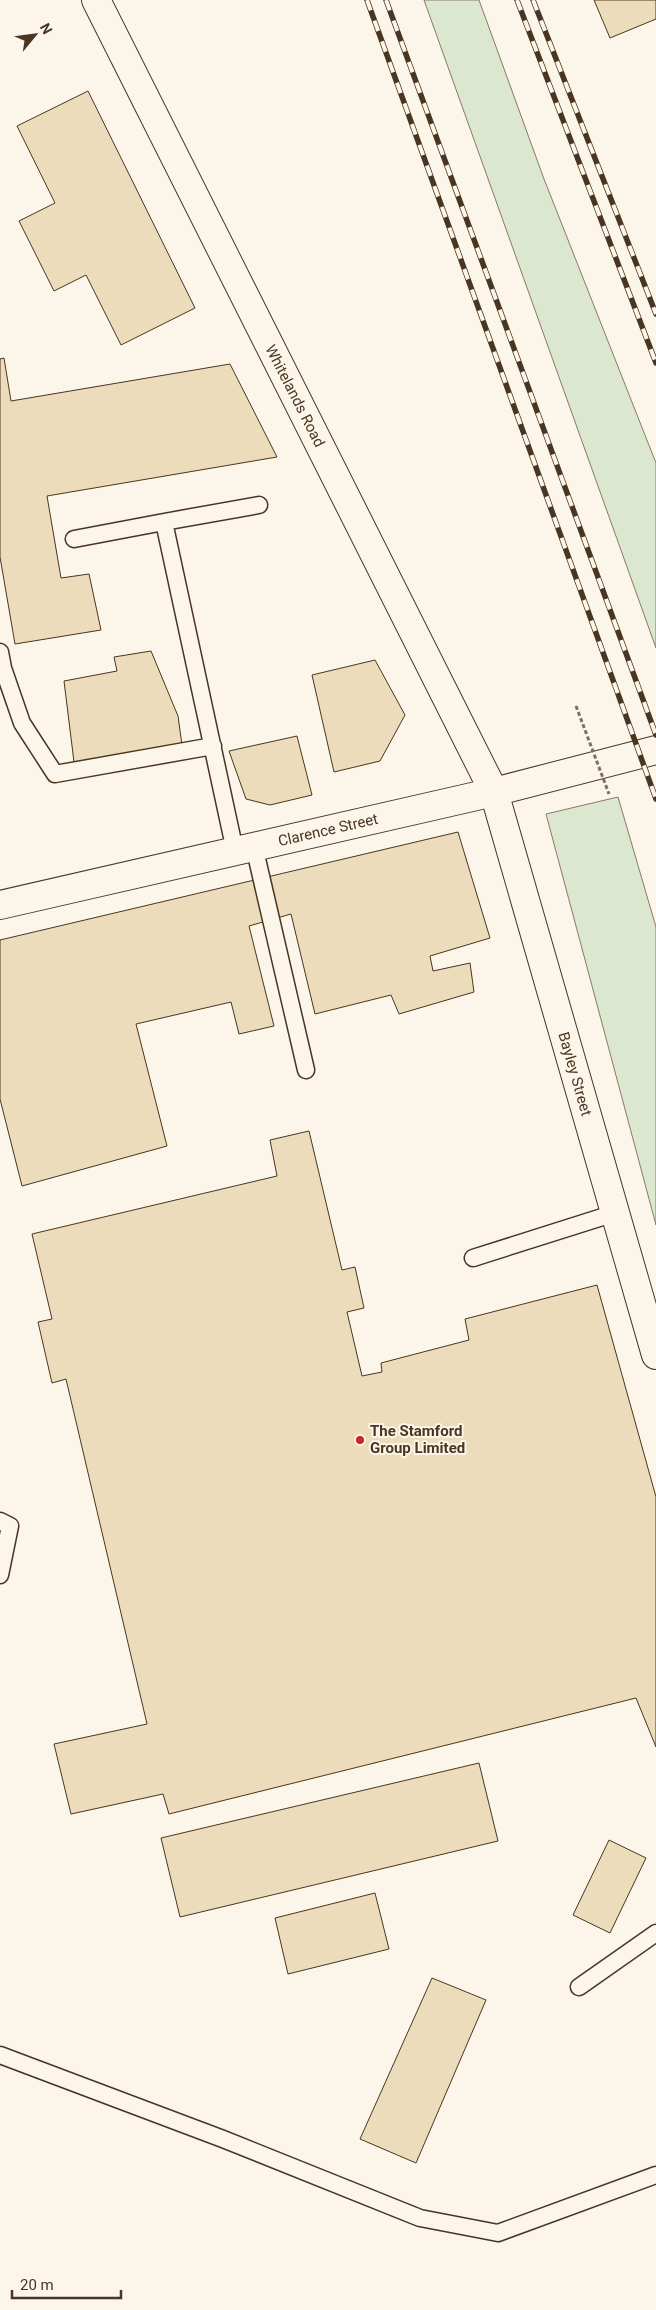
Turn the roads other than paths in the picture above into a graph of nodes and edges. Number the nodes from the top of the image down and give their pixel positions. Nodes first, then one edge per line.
1 (96, 0) edge
2 (259, 505) dead end
3 (164, 522) junction
4 (74, 539) dead end
5 (0, 652) edge
6 (214, 746) junction
7 (656, 750) edge
8 (494, 792) junction
9 (245, 849) junction
10 (4, 905) edge
11 (306, 1070) dead end
12 (615, 1213) junction
13 (473, 1258) dead end
14 (656, 1355) edge
15 (0, 1521) edge
16 (0, 1575) edge
17 (656, 1933) edge
18 (579, 1986) dead end
19 (0, 2055) edge
20 (656, 2175) edge

1 - 8 street, Whitelands Road
2 - 3 lane
3 - 4 lane
3 - 6 lane
5 - 6 lane
6 - 9 lane
7 - 8 street, Clarence Street
8 - 9 street, Clarence Street
8 - 12 street, Bayley Street
9 - 10 street, Clarence Street
9 - 11 lane
12 - 13 lane
12 - 14 street, Bayley Street
15 - 16 lane
17 - 18 lane
19 - 20 lane

